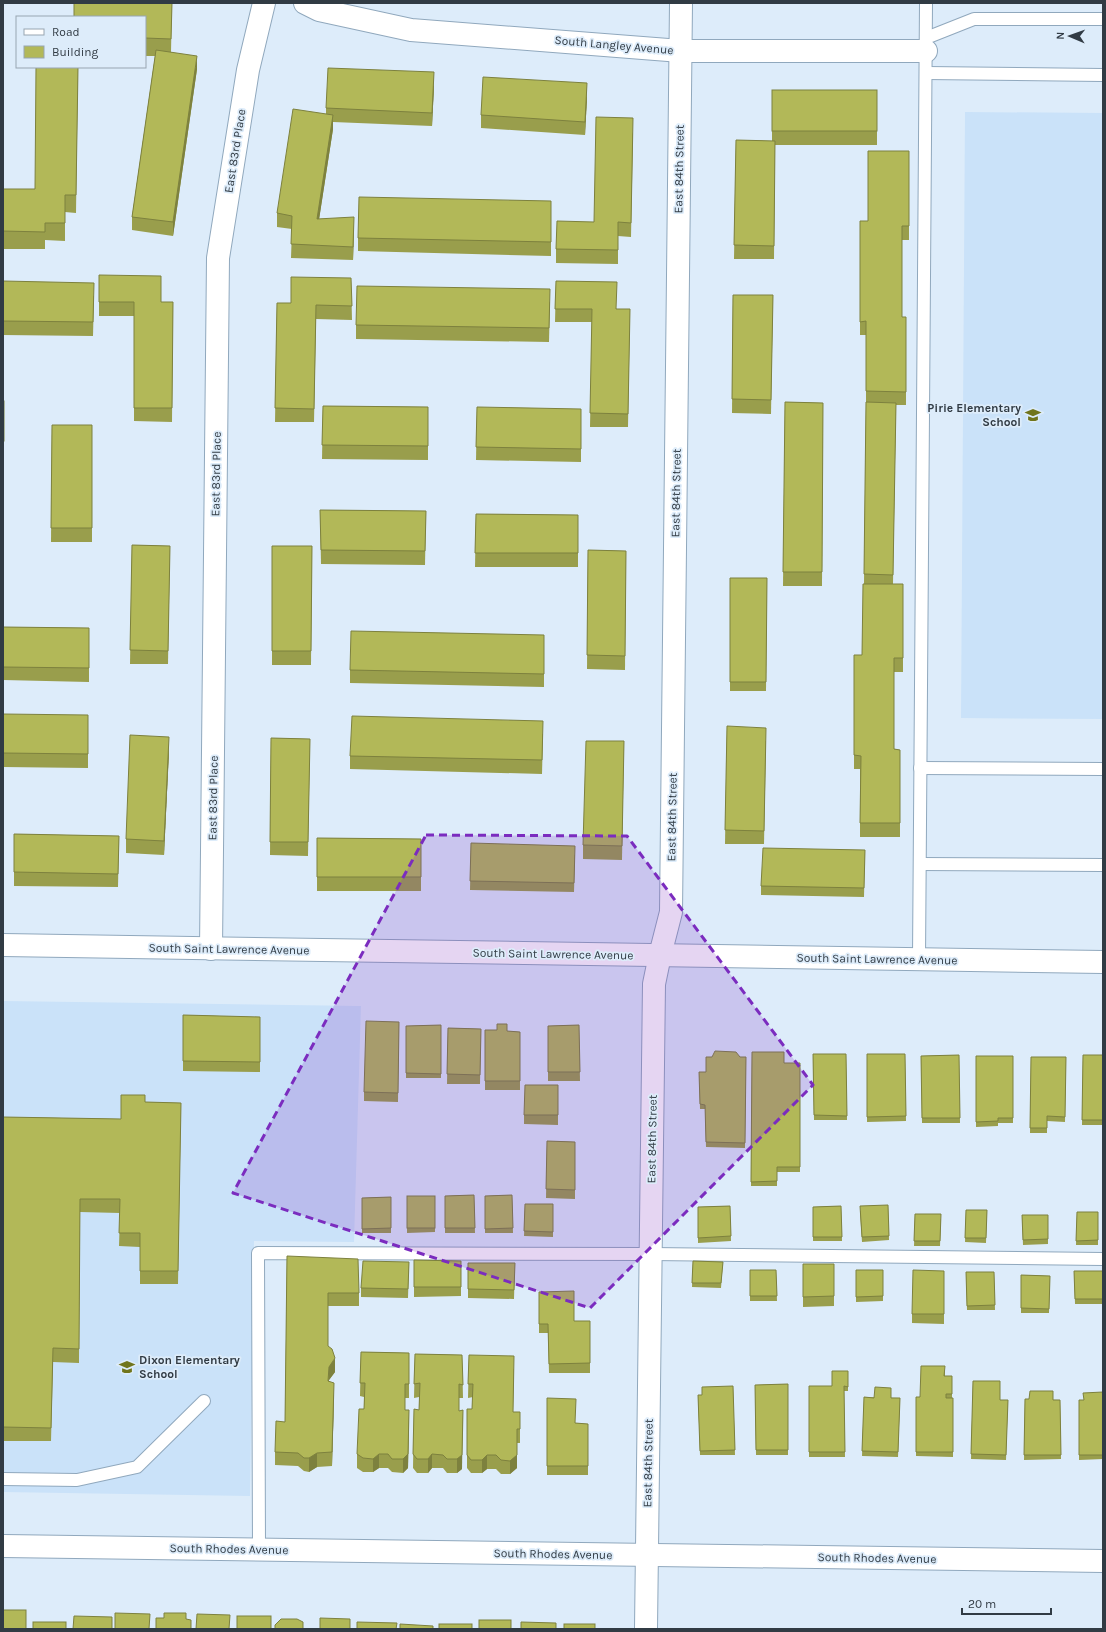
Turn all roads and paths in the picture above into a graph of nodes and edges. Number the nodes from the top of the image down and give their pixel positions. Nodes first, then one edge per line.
1 (264, 3) edge
2 (305, 3) edge
3 (681, 3) edge
4 (926, 3) edge
5 (1103, 19) edge
6 (926, 45) junction
7 (681, 51) junction
8 (926, 73) junction
9 (1103, 75) edge
10 (920, 768) junction
11 (1103, 769) edge
12 (920, 864) junction
13 (1103, 865) edge
14 (3, 945) edge
15 (211, 949) junction
16 (660, 955) junction
17 (919, 959) junction
18 (1103, 962) edge
19 (651, 1254) junction
20 (1103, 1259) edge
21 (204, 1401) dead end
22 (3, 1479) edge
23 (3, 1546) edge
24 (259, 1549) junction
25 (647, 1555) junction
26 (1103, 1561) edge
27 (646, 1629) edge

1 - 15 street, East 83rd Place
2 - 7 street, South Langley Avenue
3 - 7 street, East 84th Street
4 - 6 lane
5 - 6 lane
6 - 7 street, South Langley Avenue
6 - 8 lane
7 - 16 street, East 84th Street
8 - 9 lane
8 - 10 lane
10 - 11 lane
10 - 12 lane
12 - 13 lane
12 - 17 lane
14 - 15 street, South Saint Lawrence Avenue
15 - 16 street, South Saint Lawrence Avenue
16 - 17 street, South Saint Lawrence Avenue
16 - 19 street, East 84th Street
17 - 18 street, South Saint Lawrence Avenue
19 - 20 lane
19 - 24 lane
19 - 25 street, East 84th Street
21 - 22 lane
23 - 24 street, South Rhodes Avenue
24 - 25 street, South Rhodes Avenue
25 - 26 street, South Rhodes Avenue
25 - 27 street, East 84th Street

